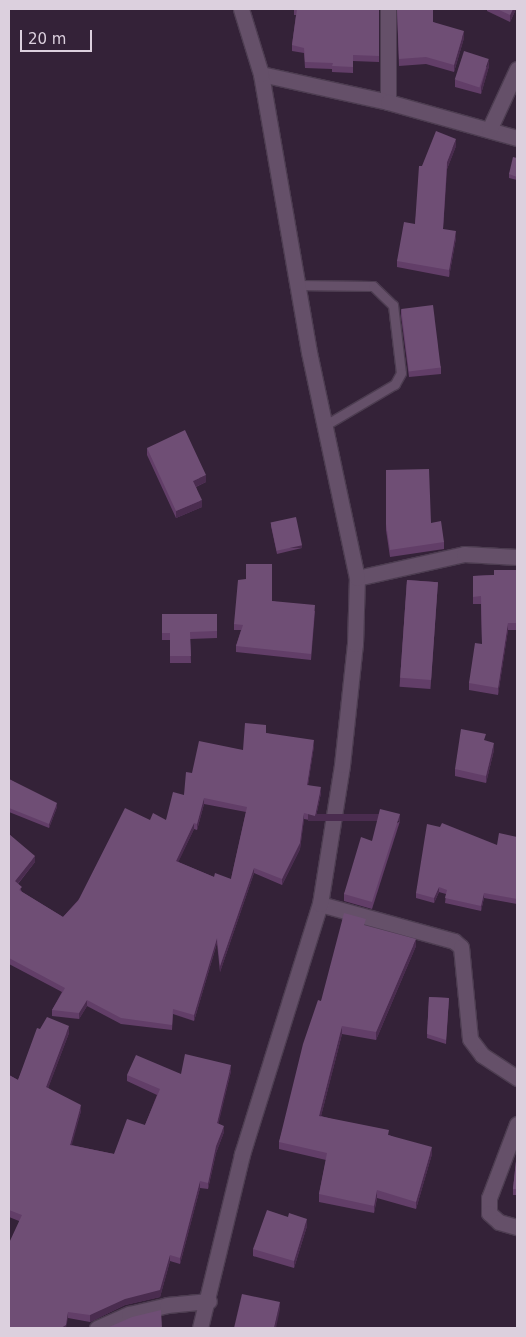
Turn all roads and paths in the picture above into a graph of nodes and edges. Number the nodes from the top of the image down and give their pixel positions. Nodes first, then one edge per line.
1 (241, 9) edge
2 (388, 9) edge
3 (517, 69) edge
4 (261, 74) junction
5 (388, 102) junction
6 (489, 130) junction
7 (517, 138) edge
8 (297, 285) junction
9 (324, 426) junction
10 (517, 557) edge
11 (357, 578) junction
12 (320, 904) junction
13 (517, 1078) edge
14 (517, 1124) edge
15 (517, 1227) edge
16 (209, 1301) junction
17 (97, 1328) edge
18 (200, 1328) edge

1 - 4 main road
2 - 5 main road
3 - 6 main road
4 - 5 main road
4 - 8 main road
5 - 6 main road
6 - 7 main road
8 - 9 main road
8 - 9 lane
9 - 11 main road
10 - 11 main road
11 - 12 main road
12 - 13 main road
12 - 16 main road
14 - 15 main road
16 - 17 main road
16 - 18 main road

